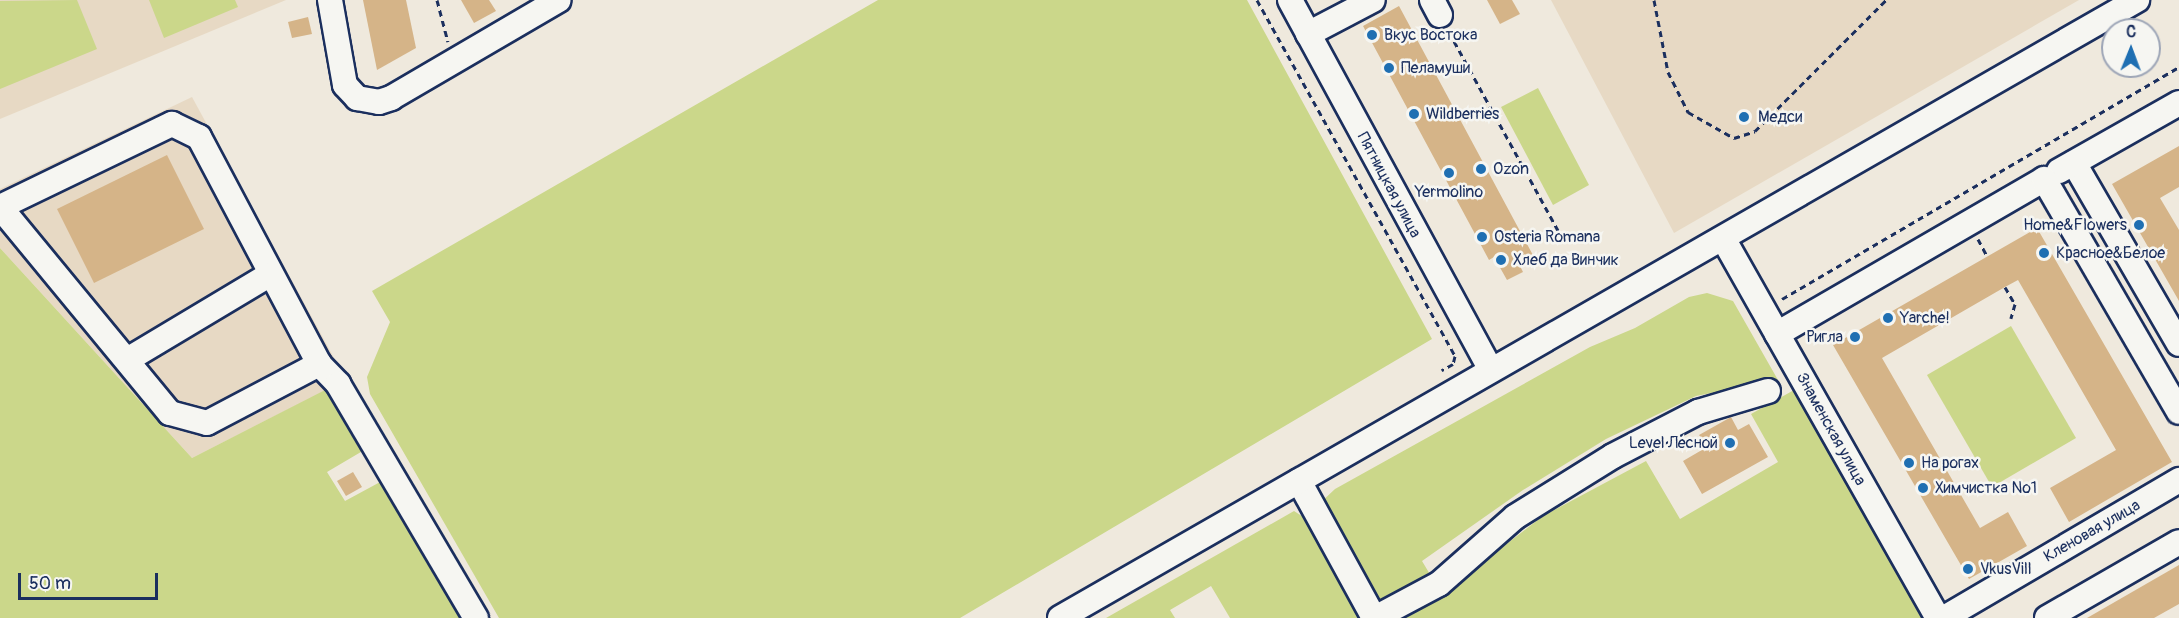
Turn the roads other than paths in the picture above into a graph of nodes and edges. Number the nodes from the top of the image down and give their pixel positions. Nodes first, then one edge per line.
1 (330, 0) edge
2 (559, 0) edge
3 (1290, 0) edge
4 (1373, 0) edge
5 (2137, 0) edge
6 (1308, 34) junction
7 (2179, 103) edge
8 (2074, 163) junction
9 (2044, 179) junction
10 (0, 207) edge
11 (1724, 240) junction
12 (269, 275) junction
13 (1777, 334) junction
14 (2179, 344) edge
15 (127, 360) junction
16 (320, 364) junction
17 (1490, 369) junction
18 (1768, 392) dead end
19 (2179, 412) edge
20 (2179, 480) edge
21 (1299, 481) junction
22 (2179, 542) edge
23 (476, 618) edge
24 (1060, 618) edge
25 (1375, 618) edge
26 (1938, 618) edge
27 (1944, 618) edge
28 (2047, 618) edge

1 - 2 street
3 - 6 street, Пятницкая улица
4 - 6 street
5 - 11 street
6 - 17 street, Пятницкая улица
7 - 8 street
8 - 9 street
8 - 14 street
9 - 13 street
9 - 19 street
10 - 12 street
10 - 15 street
11 - 13 street, Знаменская улица
11 - 17 street
12 - 15 street
12 - 16 street
13 - 26 street, Знаменская улица
15 - 16 street
16 - 23 street
17 - 21 street
18 - 25 street
20 - 27 street, Кленовая улица
21 - 24 street
21 - 25 street
22 - 28 street

